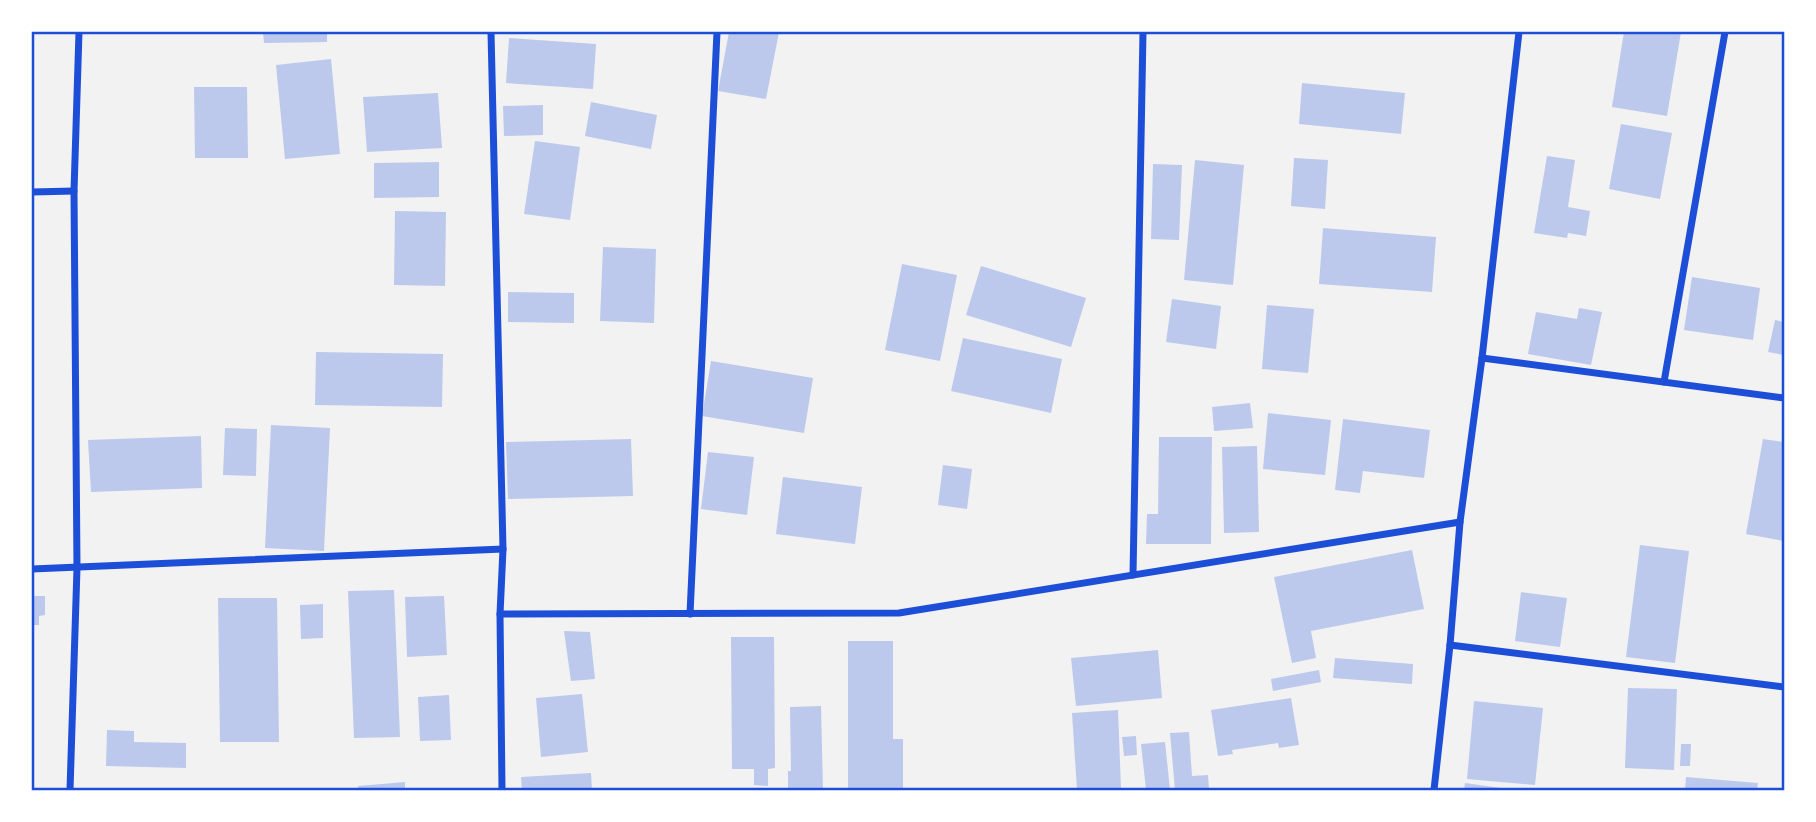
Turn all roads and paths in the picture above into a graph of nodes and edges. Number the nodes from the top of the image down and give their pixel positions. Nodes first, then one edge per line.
1 (79, 32) edge
2 (491, 32) edge
3 (717, 32) edge
4 (1143, 32) edge
5 (1519, 32) edge
6 (1725, 32) edge
7 (32, 191) edge
8 (74, 191) junction
9 (1482, 358) junction
10 (1664, 382) junction
11 (1784, 398) edge
12 (1460, 522) junction
13 (503, 549) junction
14 (77, 568) junction
15 (32, 569) edge
16 (1133, 575) junction
17 (500, 614) junction
18 (690, 614) junction
19 (1450, 645) junction
20 (1784, 687) edge
21 (70, 790) edge
22 (502, 790) edge
23 (1434, 790) edge

1 - 8 street
2 - 13 street
3 - 18 street
4 - 16 street
5 - 9 street
6 - 10 street
7 - 8 street
8 - 14 street
9 - 10 street
9 - 12 street
10 - 11 street
12 - 16 street
12 - 19 street
13 - 14 street
13 - 17 street
14 - 15 street
14 - 21 street
16 - 18 street
17 - 18 street
17 - 22 street
19 - 20 street
19 - 23 street

